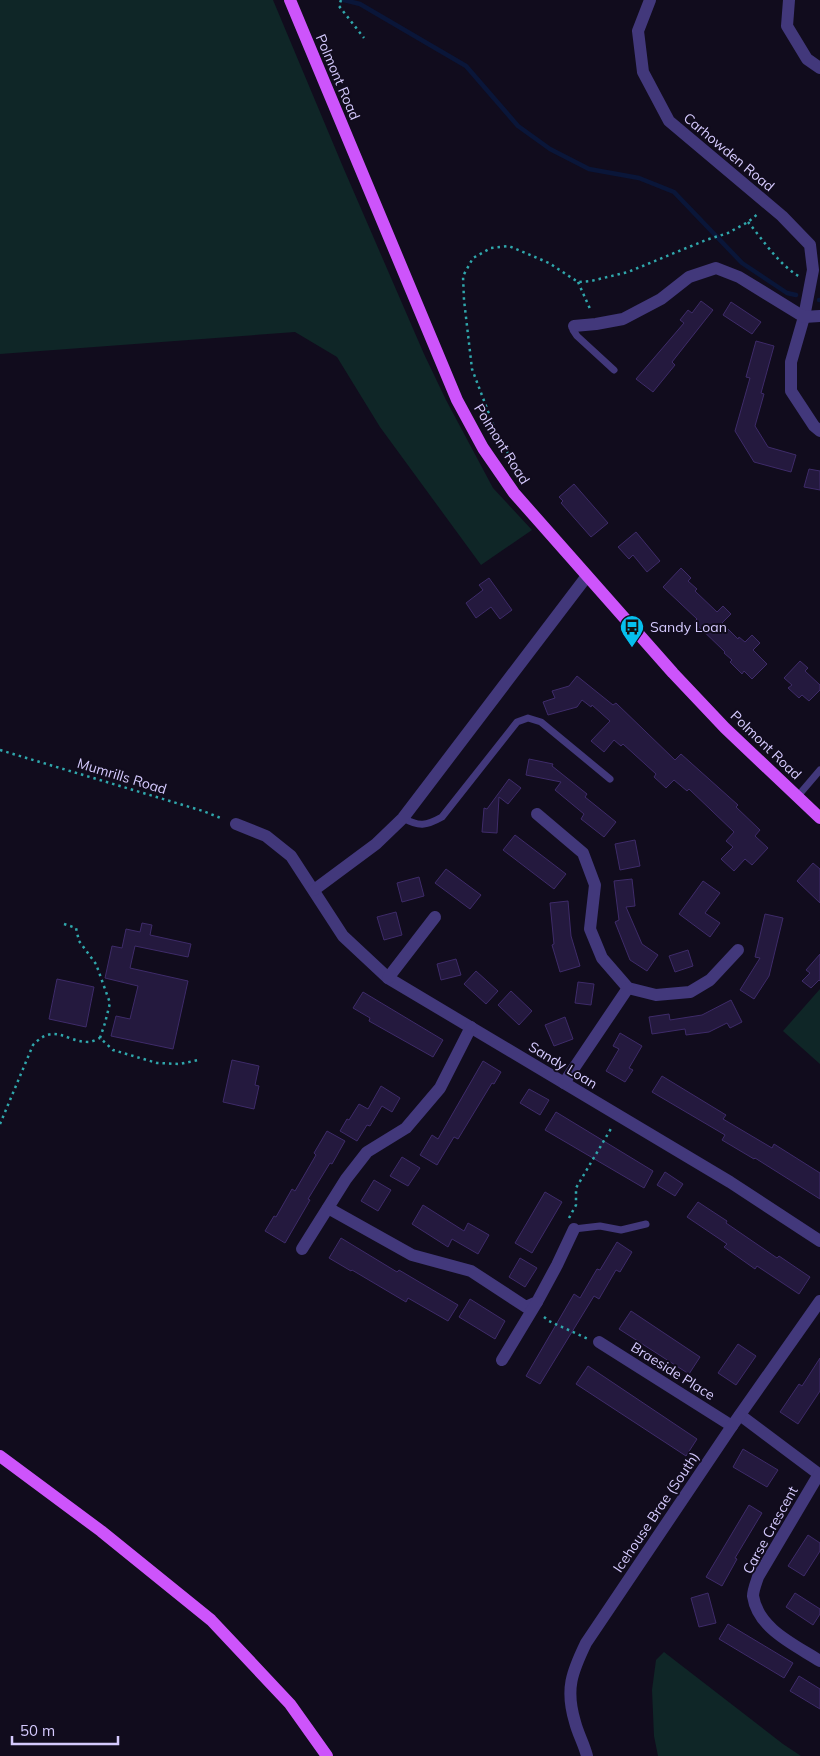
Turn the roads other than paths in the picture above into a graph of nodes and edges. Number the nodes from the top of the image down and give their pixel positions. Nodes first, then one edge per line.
1 (290, 0) edge
2 (650, 0) edge
3 (789, 0) edge
4 (820, 68) edge
5 (820, 316) edge
6 (804, 317) junction
7 (574, 326) joint
8 (614, 370) dead end
9 (820, 431) edge
10 (587, 576) junction
11 (820, 770) edge
12 (610, 779) dead end
13 (797, 797) junction
14 (537, 814) dead end
15 (403, 818) junction
16 (820, 818) edge
17 (236, 824) road end
18 (314, 890) junction
19 (435, 917) dead end
20 (738, 950) dead end
21 (388, 978) junction
22 (628, 988) junction
23 (471, 1027) junction
24 (564, 1083) junction
25 (328, 1208) junction
26 (646, 1224) dead end
27 (574, 1228) joint
28 (820, 1241) edge
29 (302, 1248) dead end
30 (820, 1301) edge
31 (535, 1305) junction
32 (598, 1342) road end
33 (502, 1360) dead end
34 (736, 1421) junction
35 (0, 1456) edge
36 (819, 1474) edge
37 (820, 1661) edge
38 (327, 1756) edge
39 (587, 1756) edge

1 - 10 main road, Polmont Road
2 - 6 street, Carhowden Road
3 - 4 street
5 - 6 street
6 - 7 street
6 - 9 street, Carhowden Road
7 - 8 lane
10 - 13 main road, Polmont Road
10 - 15 street
11 - 13 lane
12 - 15 lane
13 - 16 main road, Polmont Road
14 - 22 street
15 - 18 street
17 - 18 street, Sandy Loan
18 - 21 street, Sandy Loan
19 - 21 street
20 - 22 street
21 - 23 street, Sandy Loan
22 - 24 street
23 - 24 street, Sandy Loan
23 - 25 street
24 - 28 street, Sandy Loan
25 - 29 street
25 - 31 street
26 - 27 lane
27 - 31 street
30 - 34 street, Icehouse Brae (South)
31 - 33 street
32 - 34 street, Braeside Place
34 - 36 street, Braeside Place
34 - 39 street, Icehouse Brae (South)
35 - 38 main road
36 - 37 street, Carse Crescent

